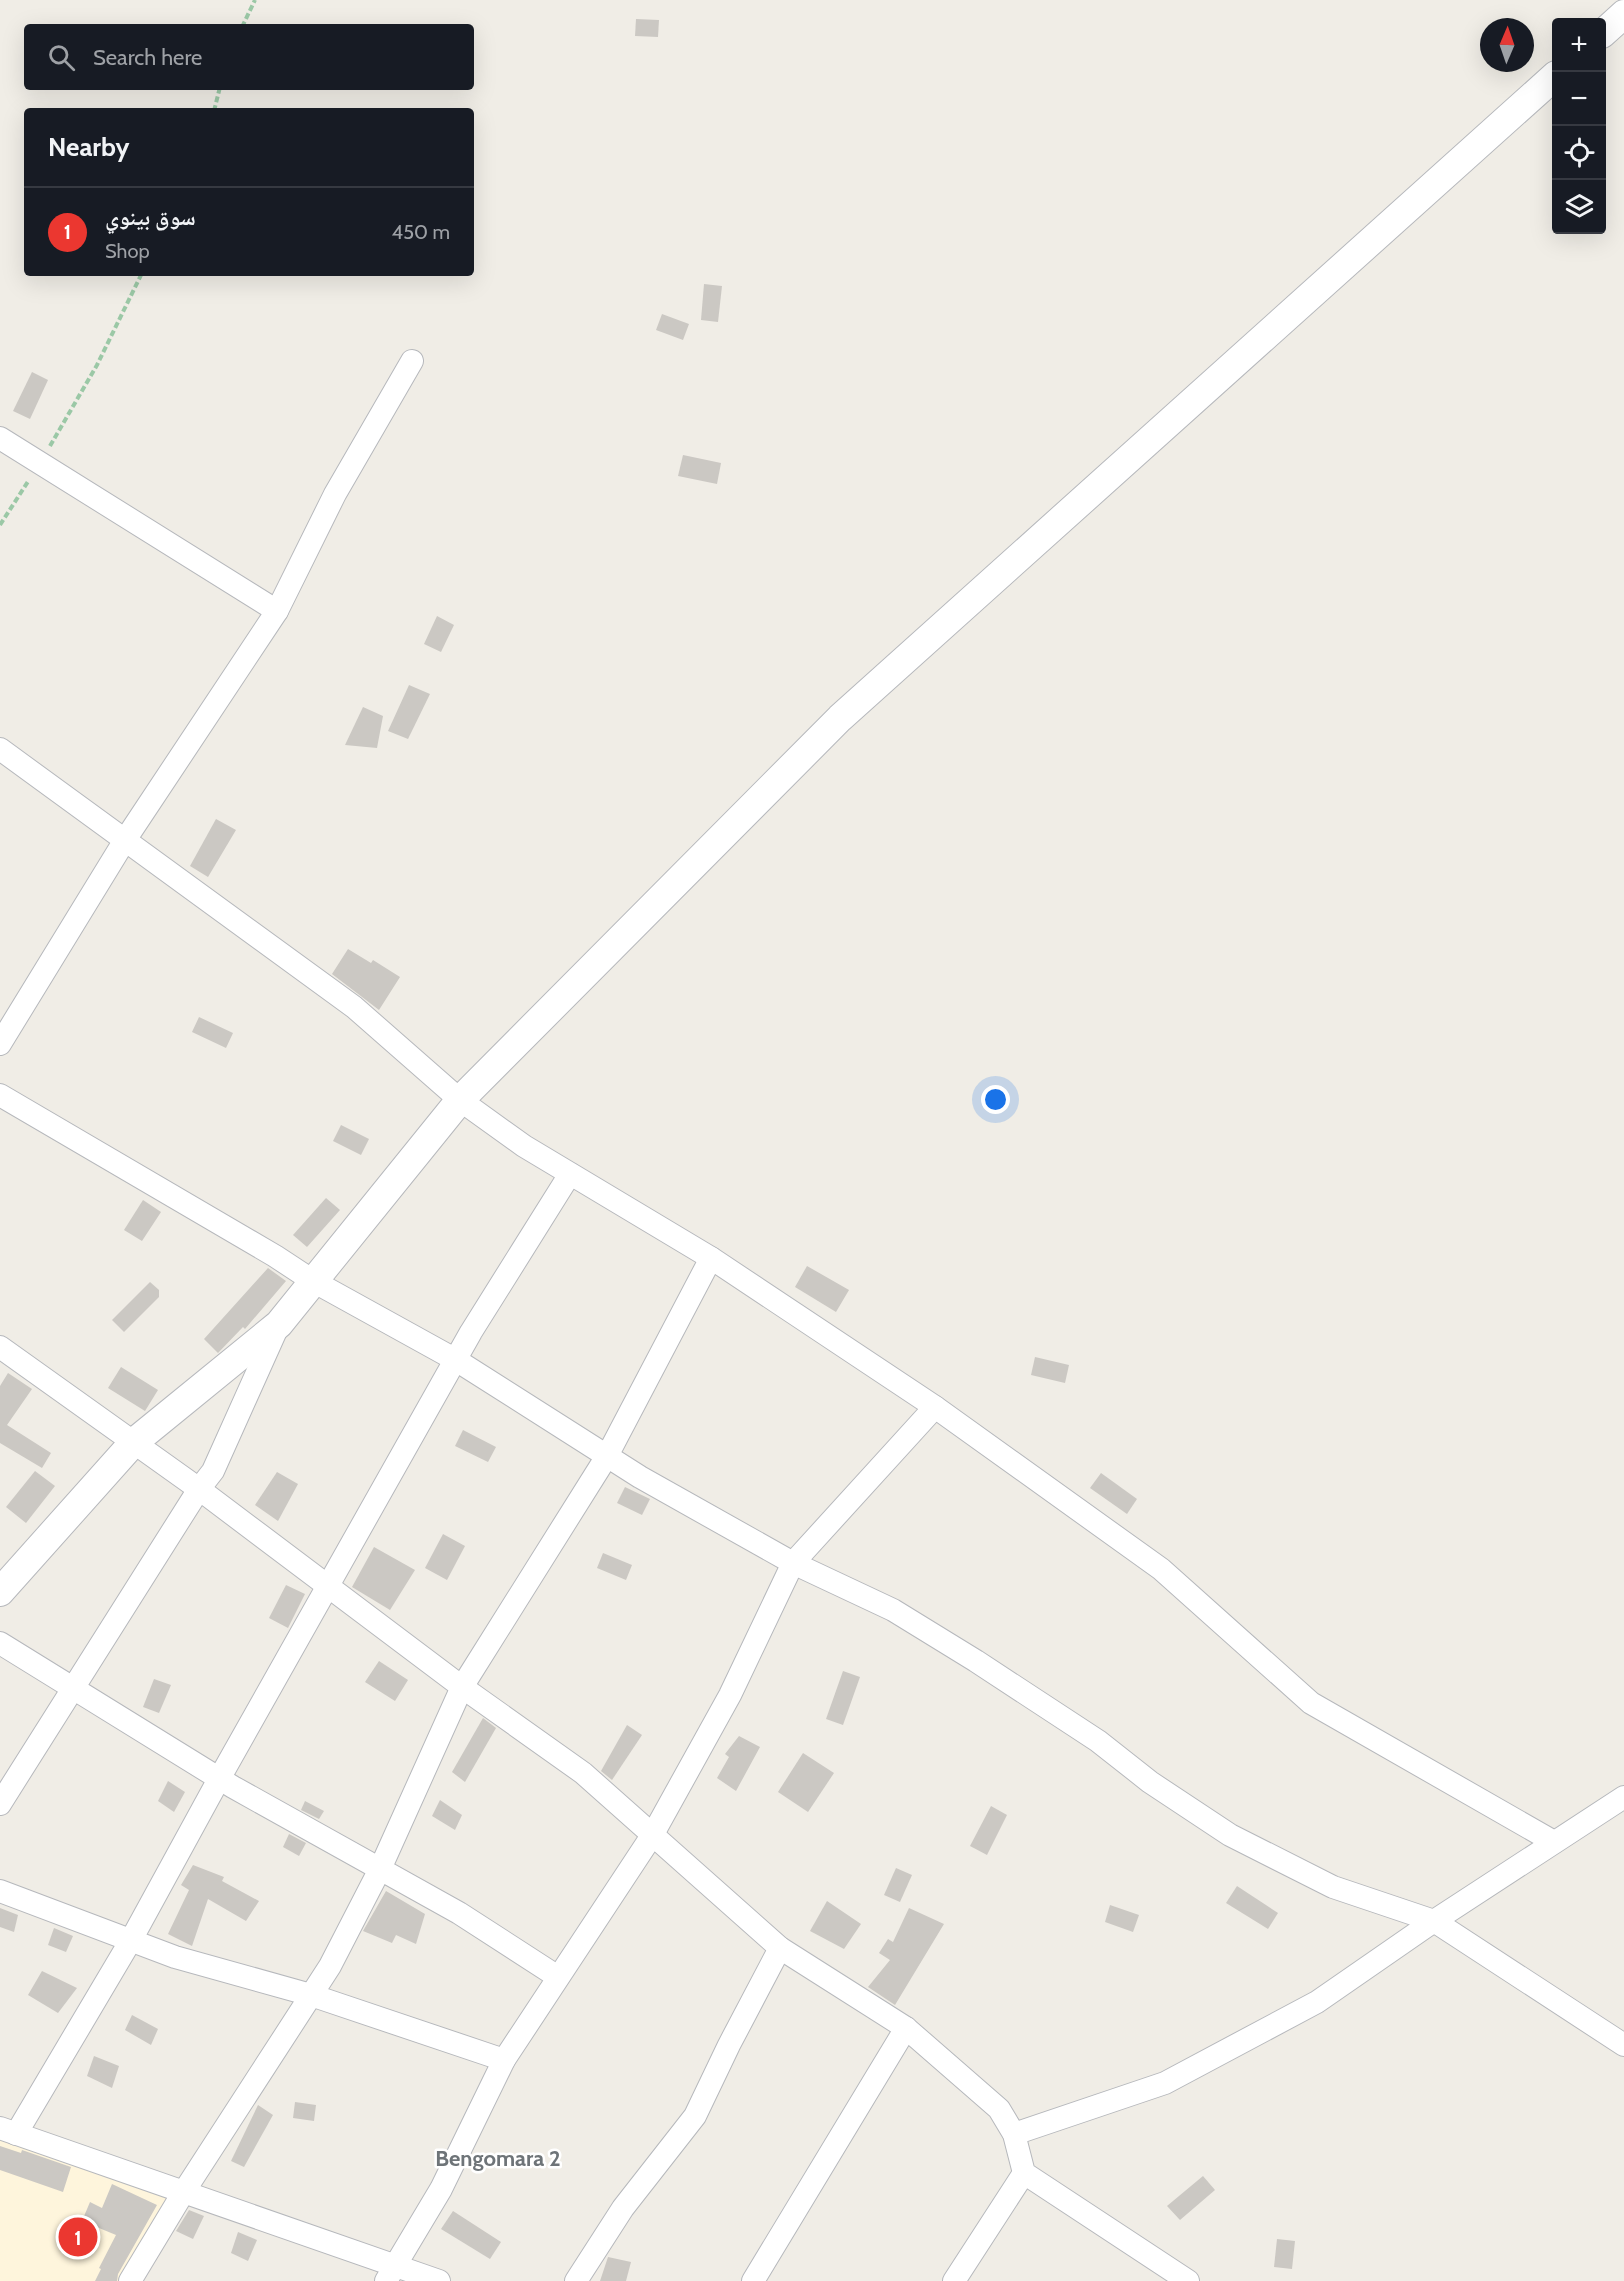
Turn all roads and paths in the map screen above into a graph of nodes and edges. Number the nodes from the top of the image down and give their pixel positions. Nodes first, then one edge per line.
1 (255, 0) edge
2 (1624, 14) edge
3 (243, 24) edge
4 (1606, 30) edge
5 (1552, 79) edge
6 (219, 90) edge
7 (215, 108) edge
8 (141, 276) edge
9 (412, 361) dead end
10 (0, 438) edge
11 (40, 463) junction
12 (0, 525) edge
13 (277, 611) junction
14 (0, 749) edge
15 (125, 840) junction
16 (0, 1044) edge
17 (0, 1095) edge
18 (459, 1100) junction
19 (570, 1174) junction
20 (711, 1258) junction
21 (313, 1281) junction
22 (279, 1324) junction
23 (0, 1347) edge
24 (456, 1360) junction
25 (935, 1407) junction
26 (133, 1443) junction
27 (608, 1456) junction
28 (199, 1489) junction
29 (793, 1563) junction
30 (328, 1586) junction
31 (0, 1592) edge
32 (0, 1643) edge
33 (462, 1687) junction
34 (72, 1688) junction
35 (219, 1779) junction
36 (1624, 1797) edge
37 (0, 1804) edge
38 (653, 1834) junction
39 (1554, 1842) junction
40 (380, 1869) junction
41 (0, 1891) edge
42 (1434, 1921) junction
43 (131, 1940) junction
44 (780, 1948) junction
45 (558, 1977) junction
46 (311, 1995) junction
47 (906, 2028) junction
48 (1624, 2045) edge
49 (504, 2060) junction
50 (8, 2131) edge
51 (1014, 2134) junction
52 (1024, 2173) junction
53 (183, 2193) junction
54 (390, 2273) edge
55 (130, 2281) edge
56 (439, 2281) edge
57 (576, 2281) edge
58 (753, 2281) edge
59 (954, 2281) edge
60 (1188, 2281) edge

1 - 3 path
2 - 4 street
5 - 18 street
6 - 7 path
8 - 11 path
9 - 13 street
10 - 11 street
11 - 12 path
11 - 13 street
13 - 15 street
14 - 15 street
15 - 16 street
15 - 18 street
17 - 21 street
18 - 19 street
18 - 21 street
19 - 20 street
19 - 24 street
20 - 25 street
20 - 27 street
21 - 22 street
21 - 24 street
22 - 26 street
22 - 28 street
23 - 26 street
24 - 27 street
24 - 30 street
25 - 29 street
25 - 39 street
26 - 28 street
26 - 31 street
27 - 29 street
27 - 33 street
28 - 30 street
28 - 34 street
29 - 38 street
29 - 42 street
30 - 33 street
30 - 35 street
32 - 34 street
33 - 38 street
33 - 40 street
34 - 35 street
34 - 37 street
35 - 40 street
35 - 43 street
36 - 39 street
38 - 44 street
38 - 45 street
39 - 42 street
40 - 45 street
40 - 46 street
41 - 43 street
42 - 48 street
42 - 51 street
43 - 46 street
43 - 50 street
44 - 47 street
44 - 57 street
45 - 49 street
46 - 49 street
46 - 53 street
47 - 51 street
47 - 58 street
49 - 54 street
50 - 53 street
51 - 52 street
52 - 59 street
52 - 60 street
53 - 54 street
53 - 55 street
54 - 56 street

